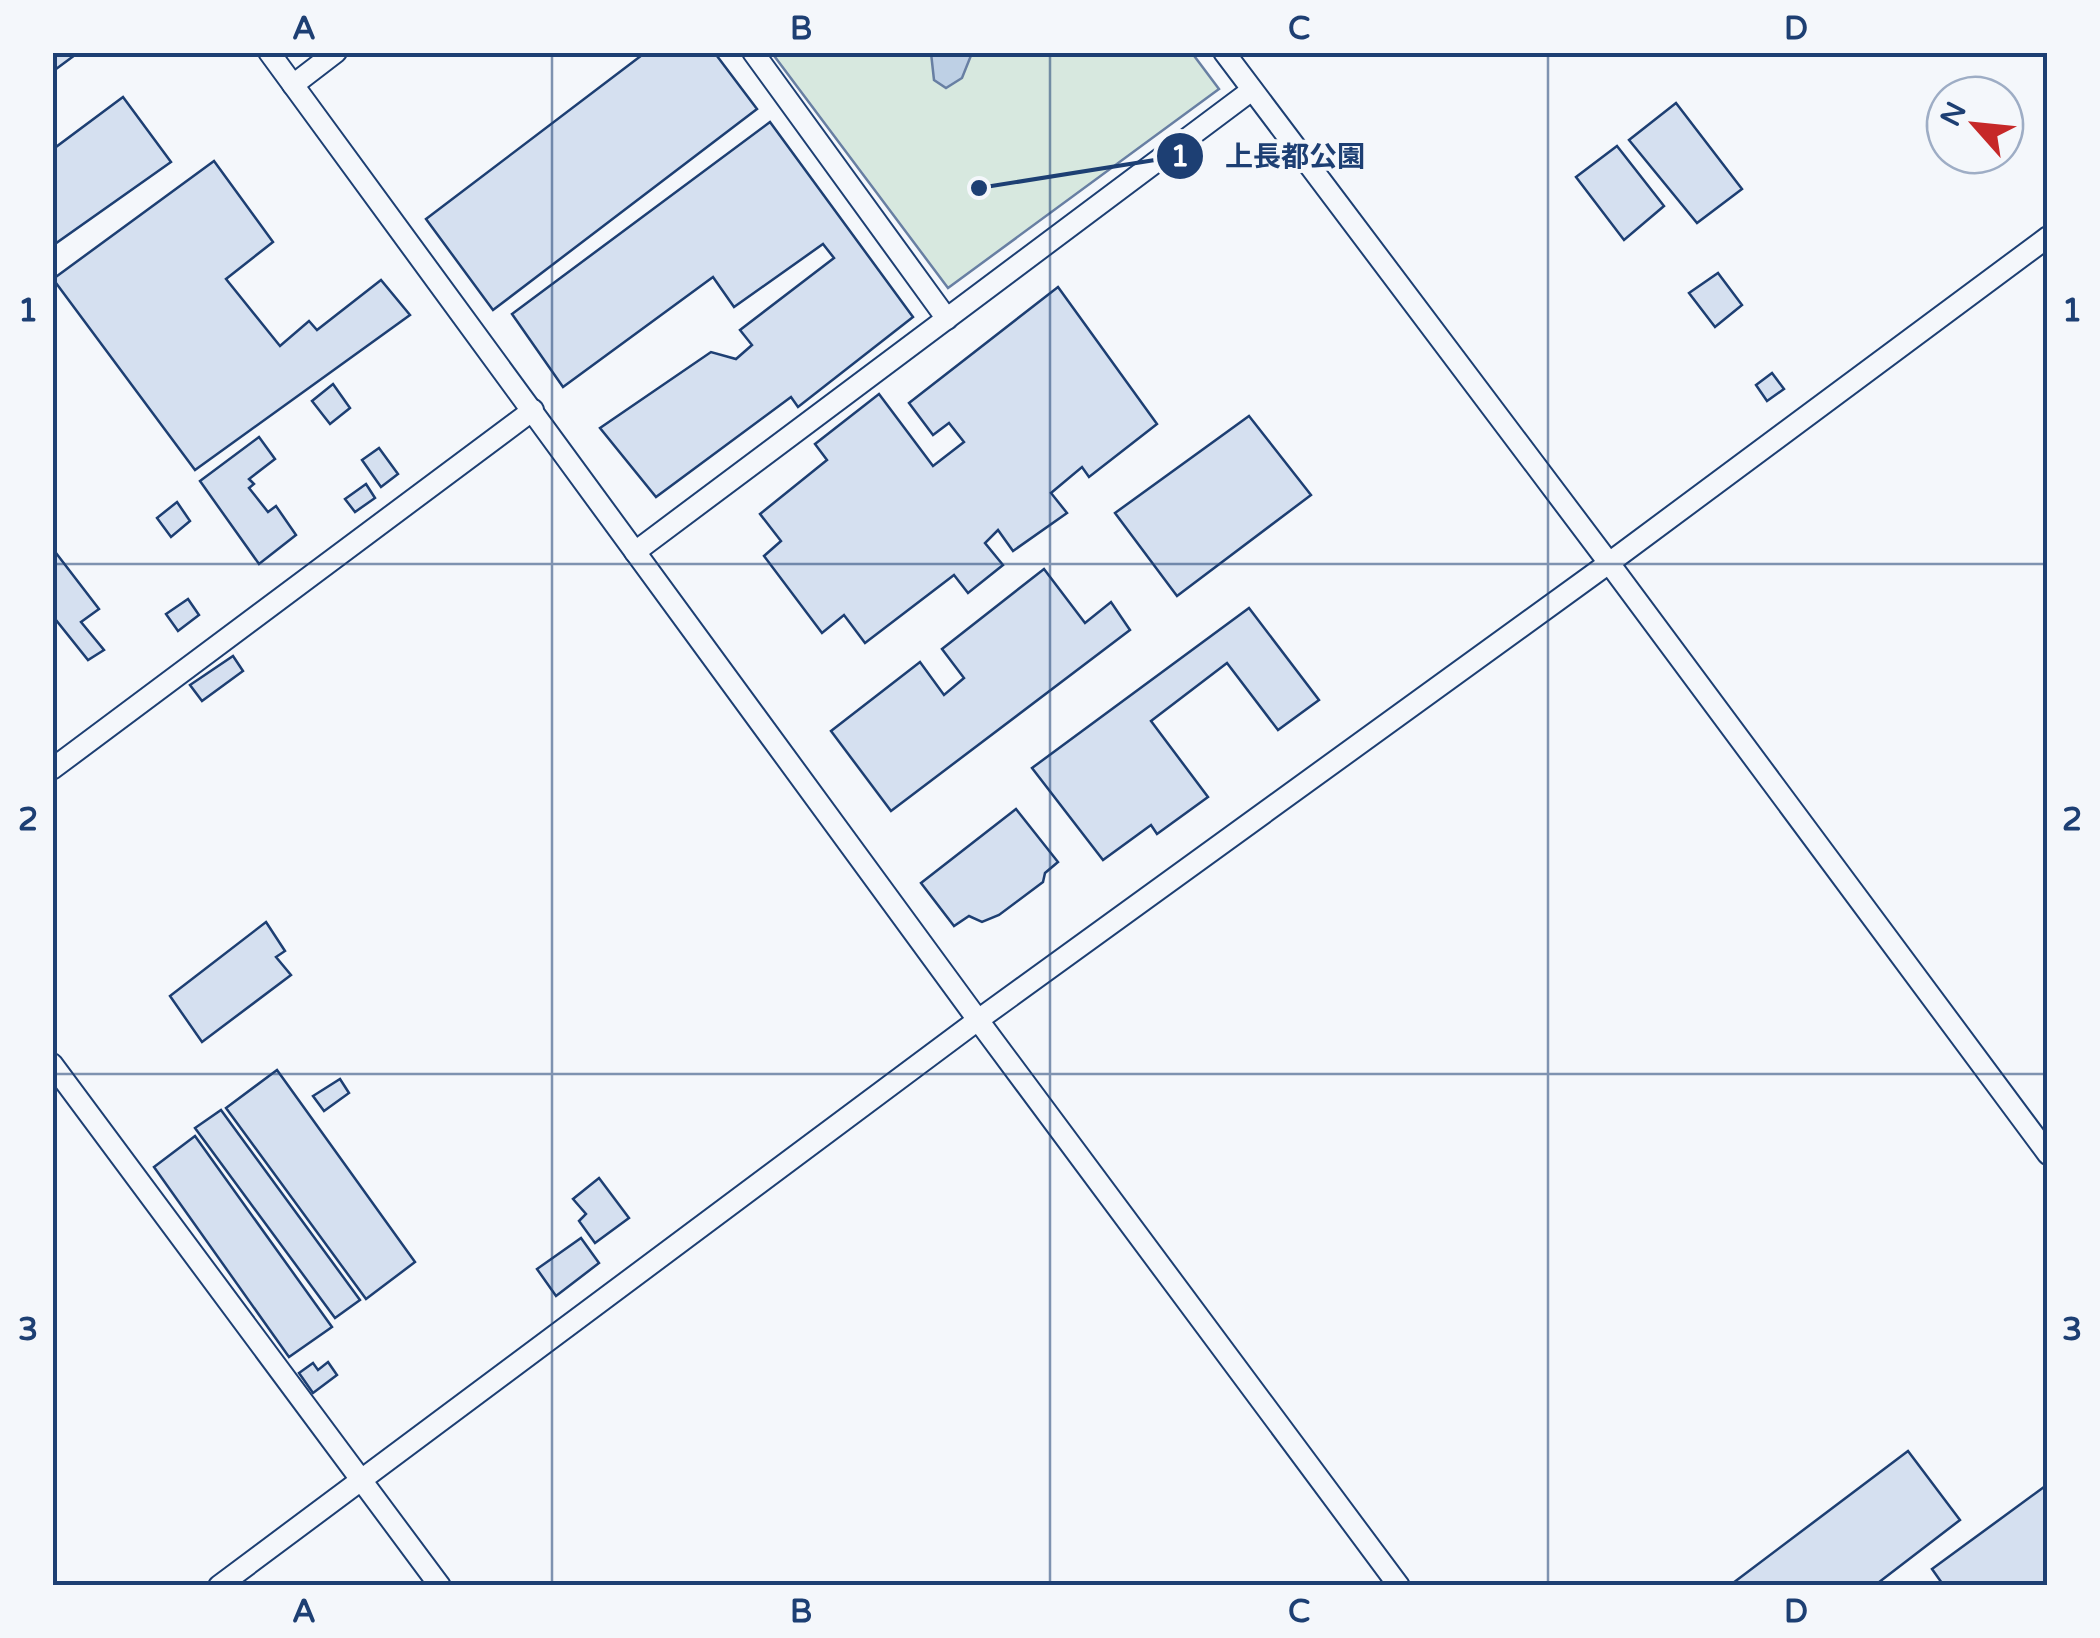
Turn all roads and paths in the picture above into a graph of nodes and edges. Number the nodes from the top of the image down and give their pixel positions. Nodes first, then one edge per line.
1 (269, 52) edge
2 (336, 52) edge
3 (753, 52) edge
4 (1224, 52) edge
5 (293, 85) junction
6 (1252, 90) junction
7 (2048, 236) edge
8 (947, 318) junction
9 (532, 410) junction
10 (635, 552) junction
11 (1609, 563) junction
12 (52, 769) edge
13 (978, 1020) junction
14 (52, 1064) edge
15 (2048, 1154) edge
16 (361, 1479) junction
17 (219, 1586) edge
18 (440, 1586) edge
19 (1399, 1586) edge

1 - 5 street
2 - 5 street
3 - 8 street
4 - 6 street
5 - 9 street
6 - 8 street
6 - 11 street
7 - 11 street
8 - 10 street
9 - 10 street
9 - 12 street
10 - 13 street
11 - 13 street
11 - 15 street
13 - 16 street
13 - 19 street
14 - 16 street
16 - 17 street
16 - 18 street

